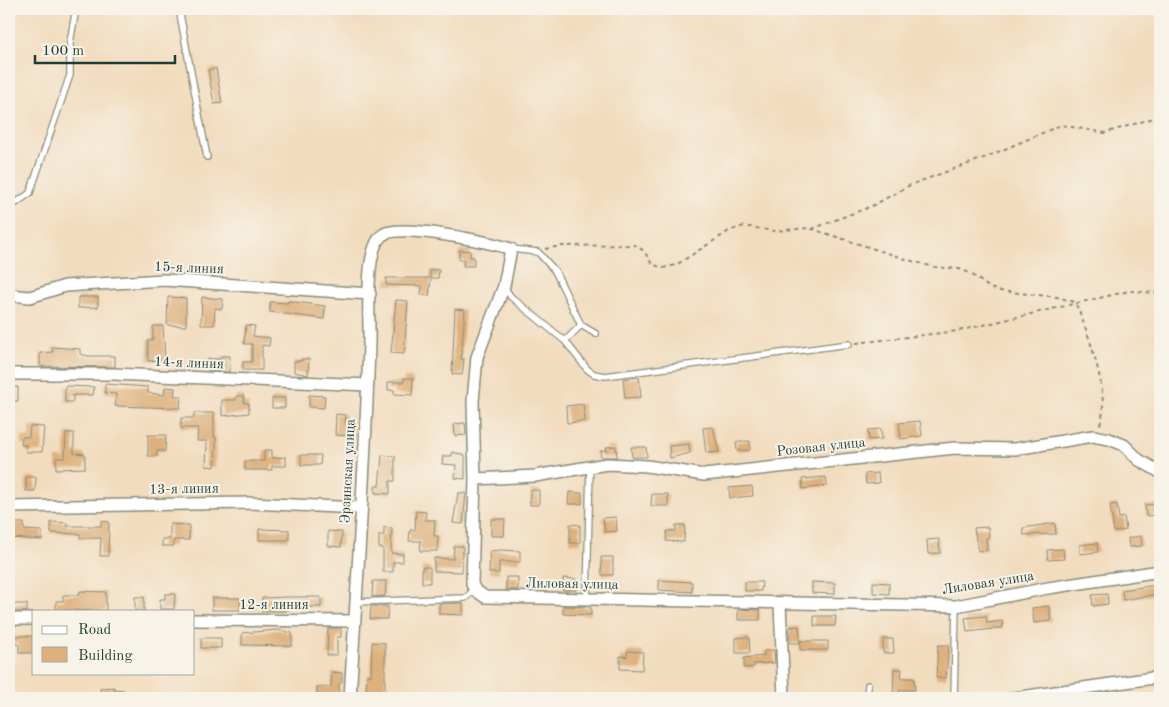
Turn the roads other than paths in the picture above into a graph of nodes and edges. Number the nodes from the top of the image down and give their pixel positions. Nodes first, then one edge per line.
1 (76, 9) edge
2 (179, 9) edge
3 (207, 157) dead end
4 (9, 208) edge
5 (511, 249) junction
6 (504, 286) junction
7 (9, 294) edge
8 (370, 294) junction
9 (581, 325) junction
10 (596, 334) dead end
11 (565, 342) junction
12 (849, 344) road end
13 (9, 374) edge
14 (368, 385) junction
15 (590, 466) junction
16 (1160, 472) edge
17 (474, 479) junction
18 (9, 507) edge
19 (360, 508) junction
20 (1160, 571) edge
21 (474, 590) junction
22 (587, 599) junction
23 (355, 602) junction
24 (780, 604) junction
25 (956, 606) junction
26 (9, 619) edge
27 (32, 619) edge
28 (195, 620) edge
29 (354, 621) junction
30 (1160, 676) edge
31 (868, 685) dead end
32 (350, 698) edge
33 (784, 698) edge
34 (868, 698) edge
35 (954, 698) edge
36 (1014, 698) edge

1 - 4 lane
2 - 3 lane
5 - 6 street
5 - 8 street, Эрзинская улица
5 - 9 lane
6 - 11 lane
6 - 17 street
7 - 8 street, 15-я линия
8 - 14 street, Эрзинская улица
9 - 10 lane
9 - 11 lane
11 - 12 lane
13 - 14 street, 14-я линия
14 - 19 street, Эрзинская улица
15 - 16 street, Розовая улица
15 - 17 street, Розовая улица
15 - 22 lane
17 - 21 street
18 - 19 street, 13-я линия
19 - 23 street, Эрзинская улица
20 - 25 street, Лиловая улица
21 - 22 street, Лиловая улица
21 - 23 lane
22 - 24 street, Лиловая улица
23 - 29 street, Эрзинская улица
24 - 25 street, Лиловая улица
24 - 33 street
25 - 35 lane
26 - 27 street
28 - 29 street, 12-я линия
29 - 32 street, Эрзинская улица
30 - 36 street
31 - 34 lane

